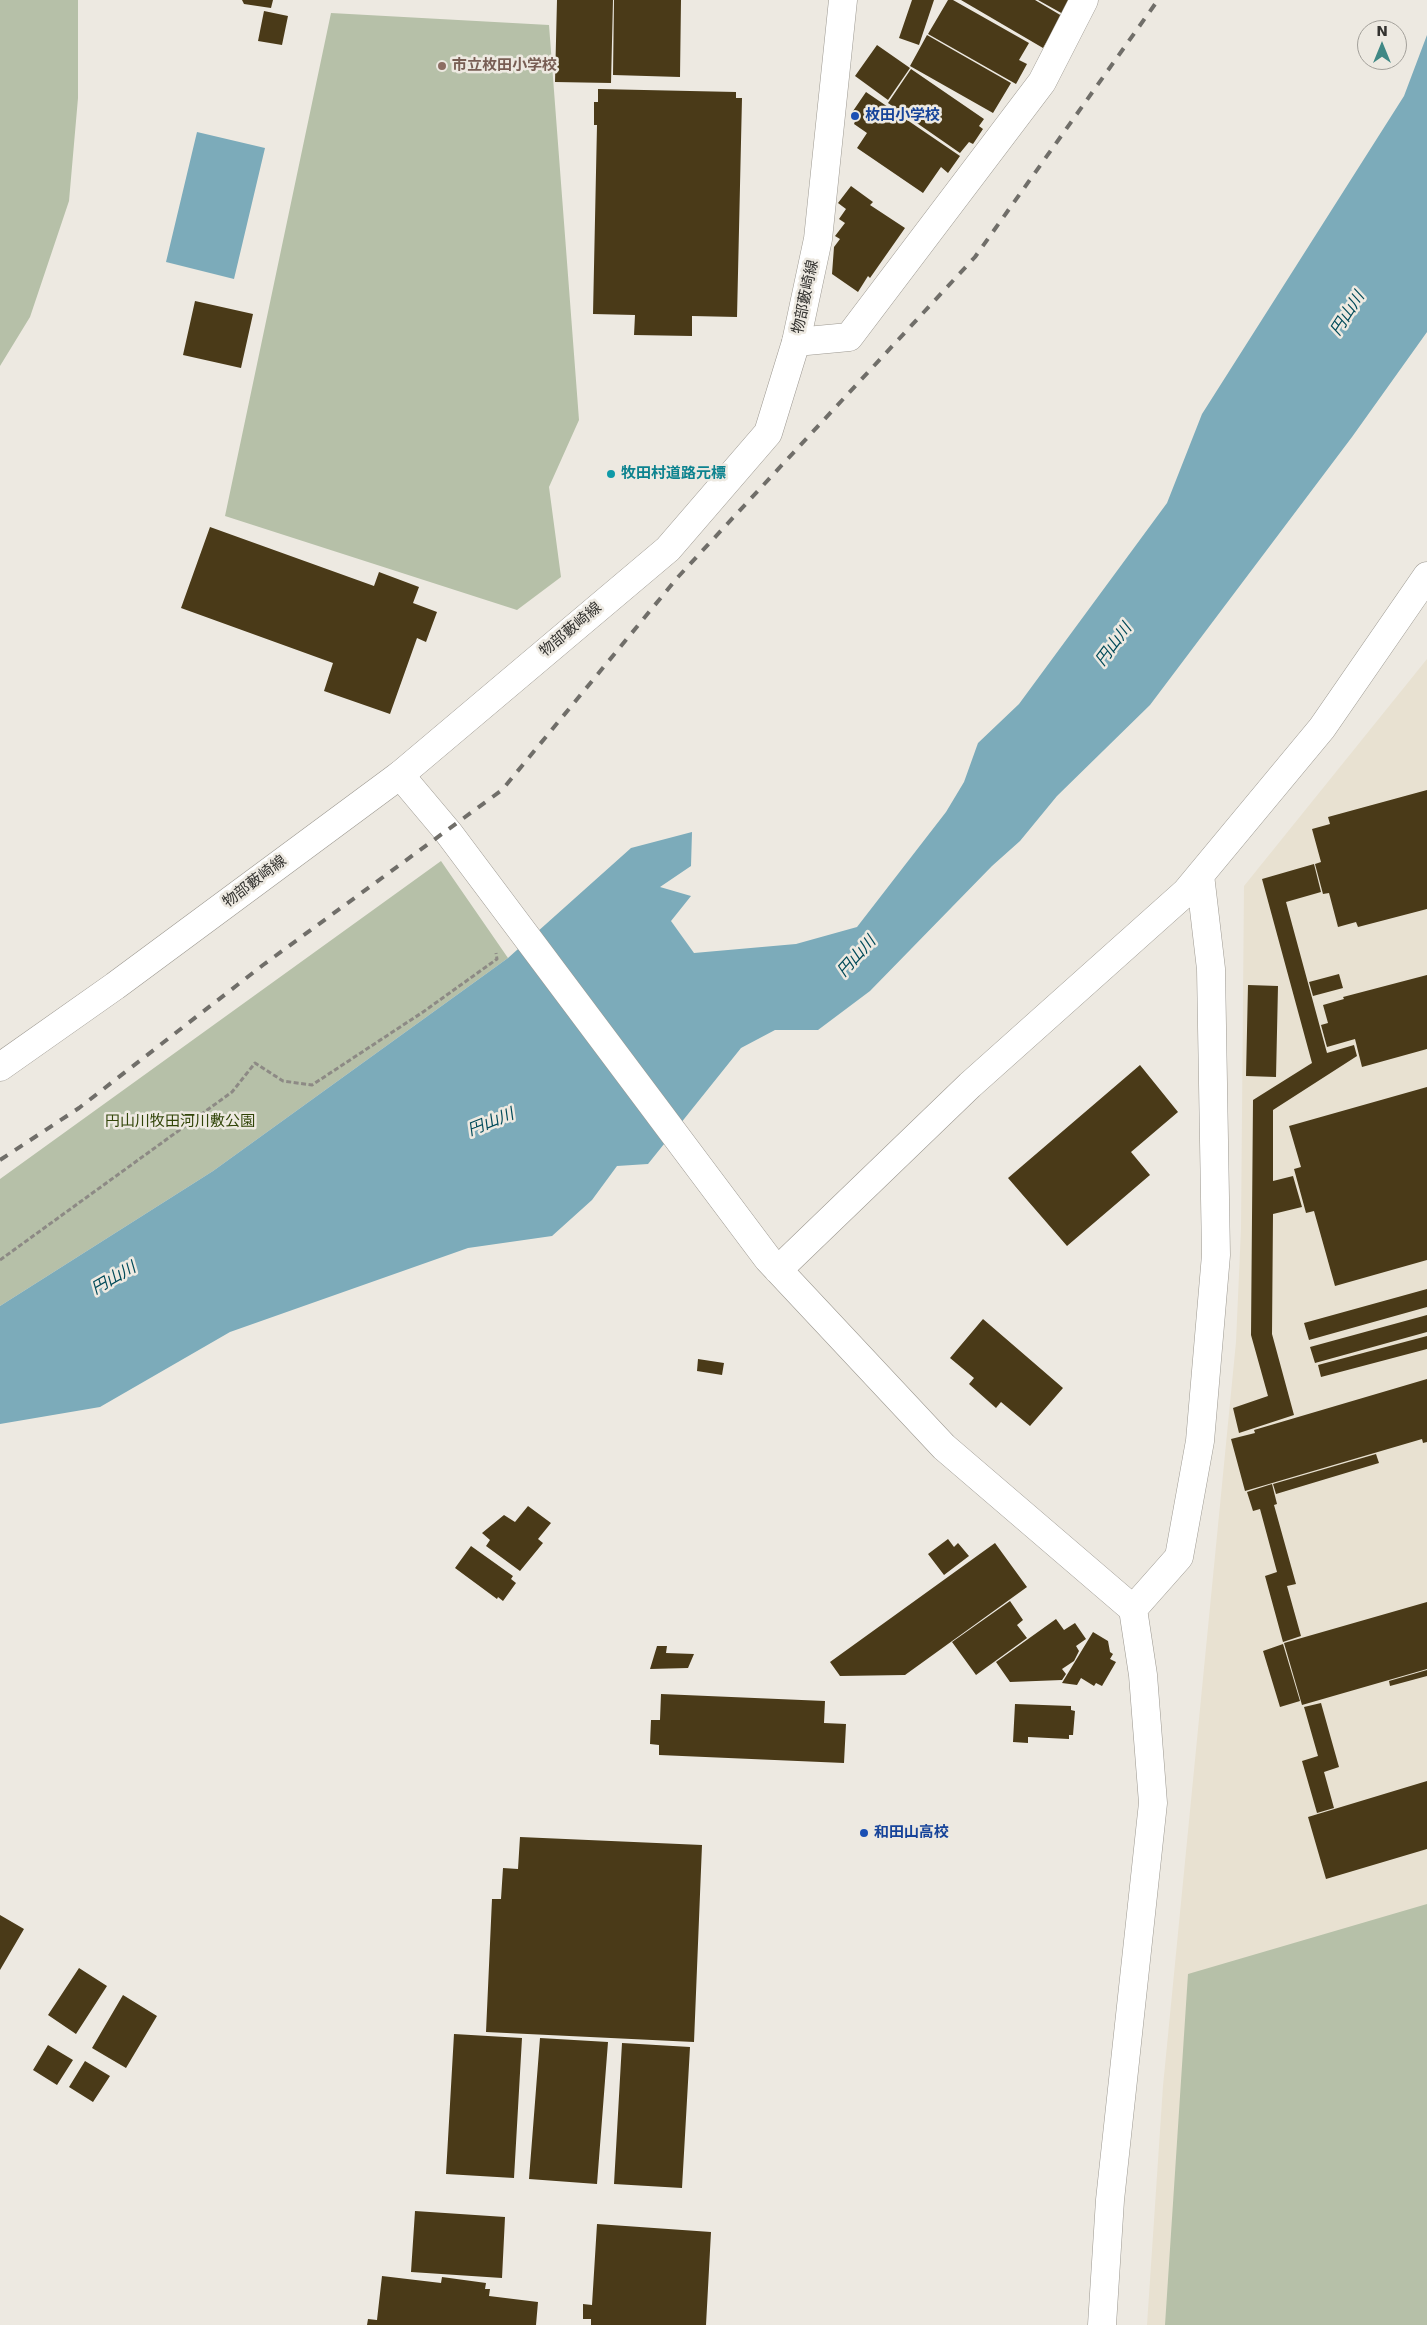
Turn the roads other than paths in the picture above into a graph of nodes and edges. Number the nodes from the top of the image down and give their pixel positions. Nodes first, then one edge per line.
1 (843, 0) edge
2 (1084, 0) edge
3 (796, 342) junction
4 (1427, 576) edge
5 (400, 775) junction
6 (1200, 876) junction
7 (0, 1067) edge
8 (773, 1264) junction
9 (1132, 1609) junction
10 (1102, 2325) edge

1 - 3 street, 物部藪崎線
2 - 3 street
3 - 5 street, 物部藪崎線
4 - 6 street
5 - 7 street, 物部藪崎線
5 - 8 street
6 - 8 street
6 - 9 street
8 - 9 street
9 - 10 street

